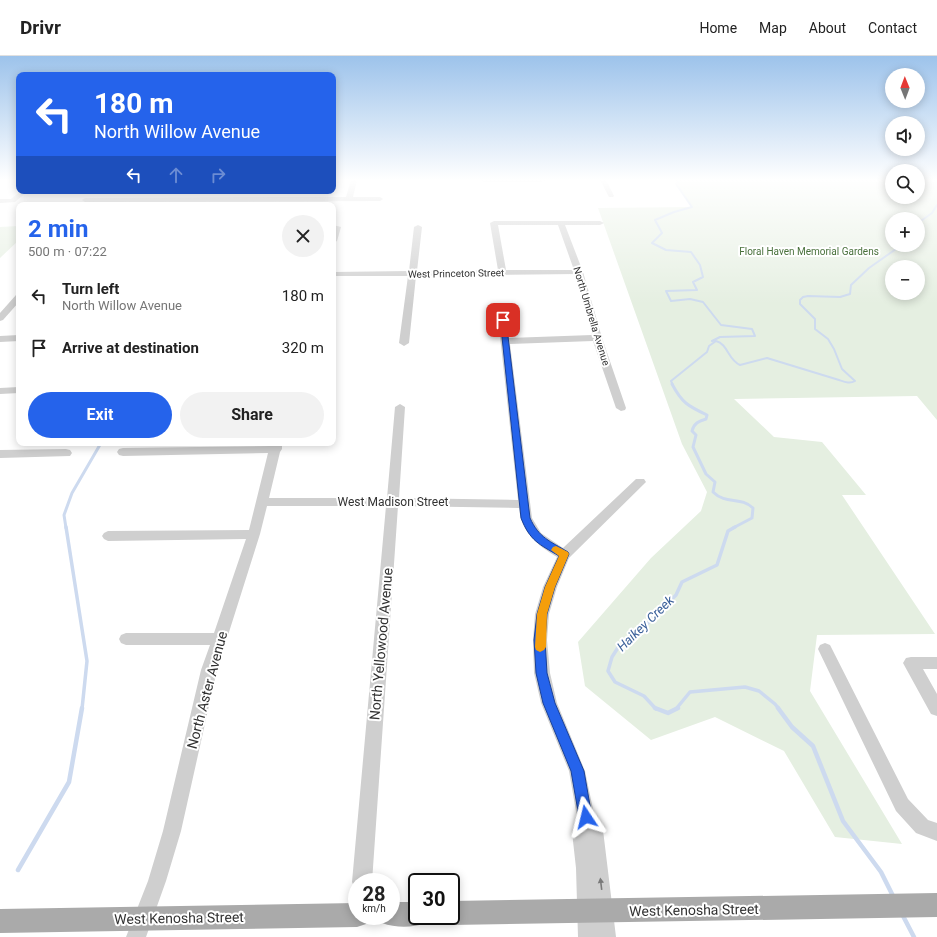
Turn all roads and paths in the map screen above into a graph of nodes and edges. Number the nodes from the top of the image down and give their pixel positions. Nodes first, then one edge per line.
1 (600, 223) dead end
2 (561, 224) junction
3 (418, 227) dead end
4 (502, 272) junction
5 (579, 272) junction
6 (336, 274) edge
7 (412, 274) junction
8 (16, 300) edge
9 (501, 309) dead end
10 (0, 318) edge
11 (16, 338) edge
12 (597, 338) junction
13 (0, 339) edge
14 (506, 341) junction
15 (404, 343) dead end
16 (16, 390) edge
17 (0, 391) edge
18 (400, 407) dead end
19 (621, 408) dead end
20 (276, 446) edge
21 (123, 452) dead end
22 (66, 453) dead end
23 (0, 454) edge
24 (640, 482) dead end
25 (262, 502) junction
26 (393, 502) junction
27 (525, 504) junction
28 (254, 534) junction
29 (108, 536) dead end
30 (564, 554) junction
31 (126, 639) dead end
32 (220, 639) junction
33 (825, 649) dead end
34 (937, 663) edge
35 (937, 709) edge
36 (937, 832) edge
37 (363, 873) edge
38 (937, 905) edge
39 (596, 911) junction
40 (460, 913) edge
41 (348, 916) edge
42 (0, 921) edge
43 (139, 928) edge
44 (588, 937) edge
45 (606, 937) edge

1 - 2 street
2 - 4 street
2 - 5 street, North Umbrella Avenue
3 - 7 street
4 - 5 street, West Princeton Street
4 - 7 street, West Princeton Street
5 - 12 street, North Umbrella Avenue
6 - 7 street, West Princeton Street
7 - 15 street
8 - 10 street
9 - 14 street
11 - 13 street
12 - 14 street
12 - 19 street, North Umbrella Avenue
14 - 27 street
16 - 17 street
18 - 26 street, North Yellowood Avenue
20 - 21 street
20 - 25 street, North Aster Avenue
22 - 23 street
24 - 30 street
25 - 26 street, West Madison Street
25 - 28 street, North Aster Avenue
26 - 27 street, West Madison Street
26 - 37 street, North Yellowood Avenue
27 - 30 street
28 - 29 street
28 - 32 street, North Aster Avenue
30 - 39 street
31 - 32 street
32 - 43 street, North Aster Avenue
33 - 36 street
34 - 35 street
38 - 39 main road, West Kenosha Street
39 - 40 main road, West Kenosha Street
39 - 44 street
39 - 45 street
41 - 43 main road, West Kenosha Street
42 - 43 main road, West Kenosha Street

